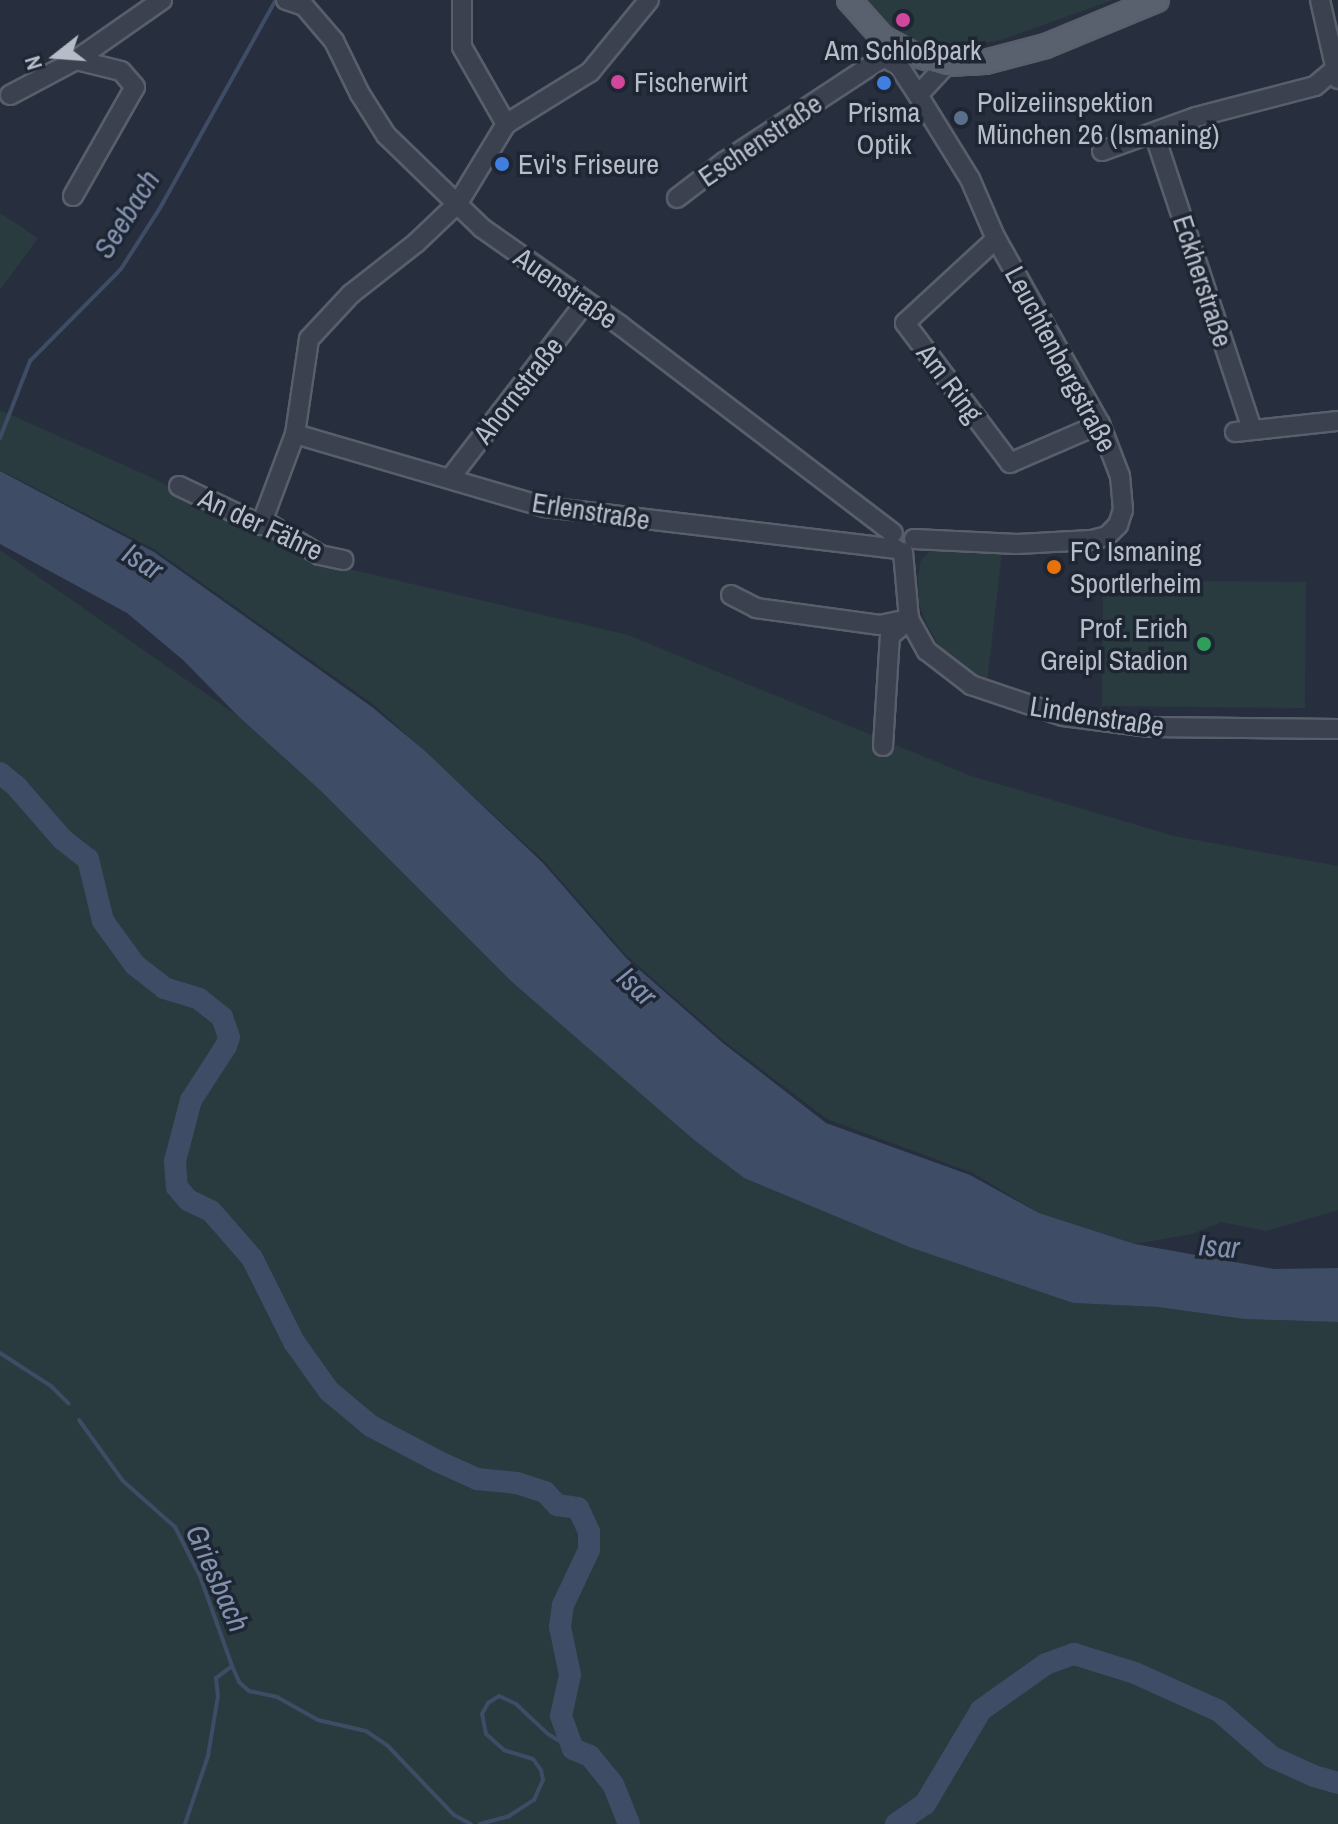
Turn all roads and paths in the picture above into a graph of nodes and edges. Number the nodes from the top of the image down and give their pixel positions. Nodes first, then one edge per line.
1 (162, 0) edge
2 (462, 0) edge
3 (649, 0) edge
4 (849, 0) edge
5 (1157, 0) edge
6 (1320, 0) edge
7 (300, 2) edge
8 (884, 47) junction
9 (76, 60) junction
10 (947, 64) junction
11 (1337, 72) edge
12 (10, 95) dead end
13 (918, 95) junction
14 (506, 124) junction
15 (1154, 133) junction
16 (1102, 151) dead end
17 (73, 196) dead end
18 (677, 198) dead end
19 (458, 203) junction
20 (996, 239) junction
21 (585, 303) junction
22 (1338, 421) edge
23 (1100, 424) junction
24 (295, 434) junction
25 (451, 477) junction
26 (179, 486) dead end
27 (261, 525) junction
28 (901, 543) junction
29 (343, 560) dead end
30 (731, 595) dead end
31 (909, 619) junction
32 (1338, 729) edge
33 (883, 746) dead end

1 - 9 street
2 - 14 street
3 - 14 street
4 - 8 main road
5 - 10 main road
6 - 11 street
7 - 19 street, Auenstraße
8 - 10 main road
8 - 13 street
8 - 18 street, Eschenstraße
9 - 12 street
9 - 17 street
10 - 13 street
11 - 15 street
13 - 20 street, Leuchtenbergstraße
14 - 19 street
15 - 16 street
15 - 22 street, Eckherstraße
19 - 21 street, Auenstraße
19 - 24 street
20 - 23 street, Leuchtenbergstraße
20 - 23 street, Am Ring
21 - 25 street, Ahornstraße
21 - 28 street, Auenstraße
23 - 28 street, Leuchtenbergstraße
24 - 25 street, Erlenstraße
24 - 27 street
25 - 28 street, Erlenstraße
26 - 27 street, An der Fähre
27 - 29 street, An der Fähre
28 - 31 street, Lindenstraße
30 - 31 street
31 - 32 street, Lindenstraße
31 - 33 street

